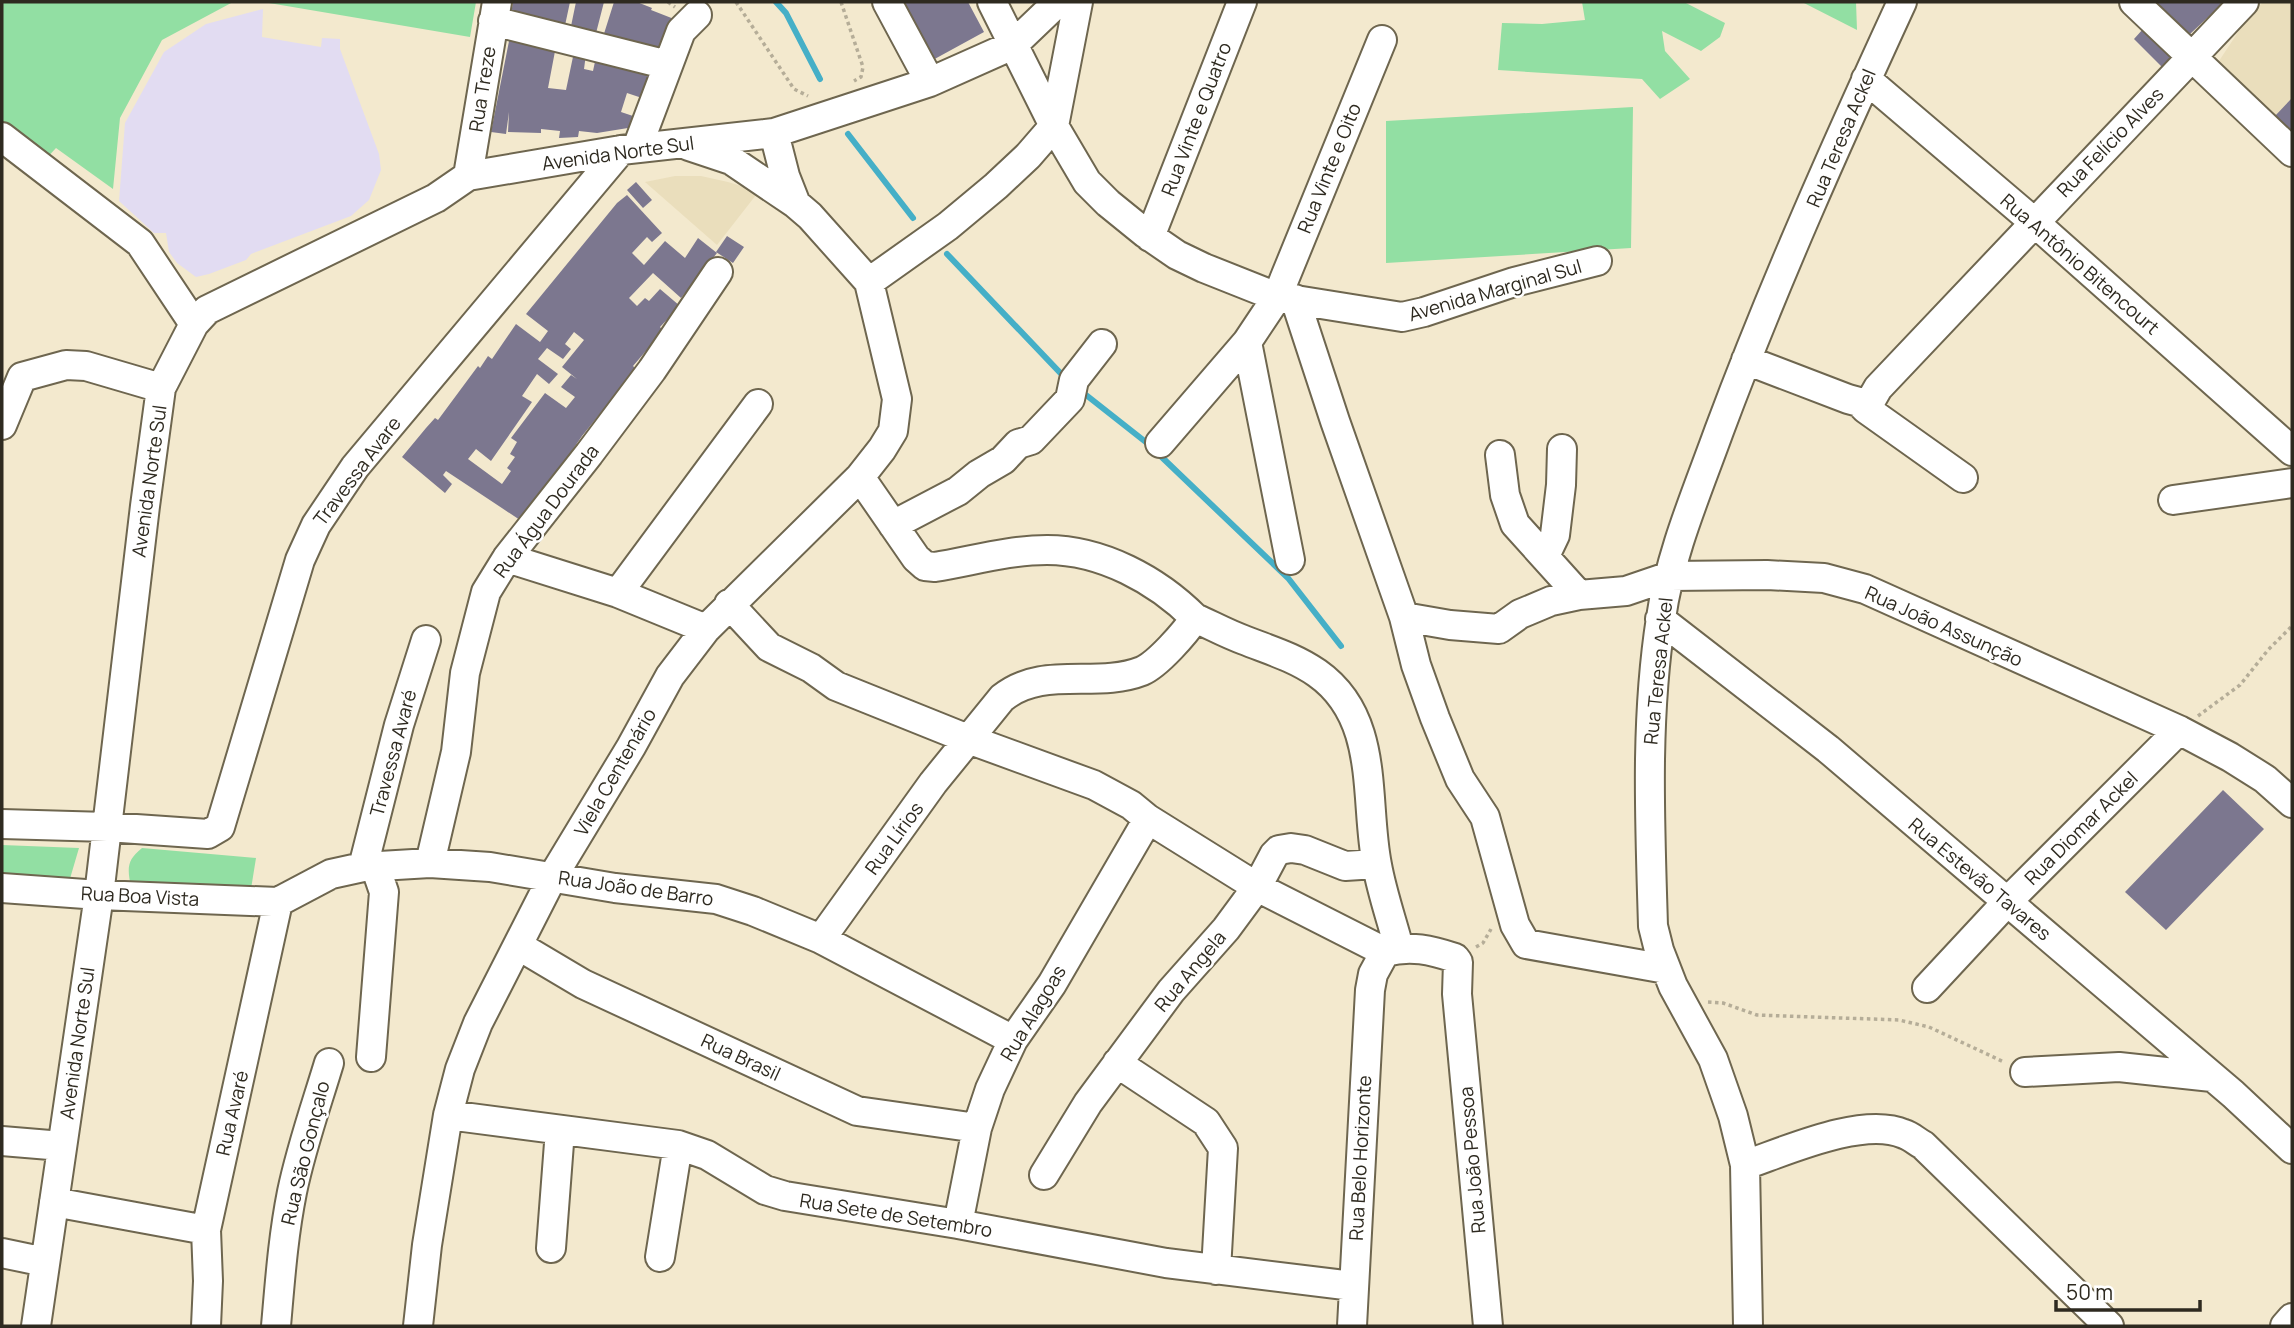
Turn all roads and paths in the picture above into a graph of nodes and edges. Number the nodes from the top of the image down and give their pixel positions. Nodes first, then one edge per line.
1 (736, 2) edge
2 (841, 2) edge
3 (887, 2) edge
4 (992, 2) edge
5 (1058, 2) edge
6 (1078, 2) edge
7 (1242, 2) edge
8 (1902, 2) edge
9 (2134, 2) edge
10 (2244, 2) edge
11 (495, 12) edge
12 (697, 15) dead end
13 (1382, 40) dead end
14 (1013, 45) junction
15 (2191, 57) junction
16 (668, 65) junction
17 (1866, 79) junction
18 (852, 82) dead end
19 (930, 82) junction
20 (810, 97) dead end
21 (1054, 126) junction
22 (774, 133) junction
23 (2, 137) edge
24 (680, 143) junction
25 (629, 149) junction
26 (2292, 152) edge
27 (468, 176) junction
28 (796, 204) junction
29 (2034, 222) junction
30 (1150, 237) junction
31 (1597, 261) dead end
32 (718, 272) dead end
33 (869, 282) junction
34 (1286, 298) junction
35 (194, 324) junction
36 (1247, 342) junction
37 (1102, 344) dead end
38 (1746, 360) junction
39 (12, 371) edge
40 (161, 388) junction
41 (758, 404) dead end
42 (1866, 410) junction
43 (2, 425) edge
44 (1160, 443) dead end
45 (1562, 449) dead end
46 (2292, 451) edge
47 (1500, 455) dead end
48 (860, 477) junction
49 (1963, 478) dead end
50 (2292, 483) edge
51 (2173, 500) dead end
52 (893, 525) junction
53 (1545, 556) junction
54 (507, 558) junction
55 (1290, 560) dead end
56 (1670, 576) junction
57 (618, 593) junction
58 (1579, 595) junction
59 (729, 604) junction
60 (1404, 617) junction
61 (1195, 618) junction
62 (1661, 618) junction
63 (2292, 626) edge
64 (706, 629) junction
65 (426, 640) dead end
66 (2179, 730) junction
67 (968, 739) junction
68 (2292, 803) edge
69 (1149, 819) junction
70 (2, 824) edge
71 (107, 827) junction
72 (430, 863) junction
73 (1377, 864) junction
74 (369, 867) junction
75 (553, 876) junction
76 (1257, 887) junction
77 (2, 888) edge
78 (99, 895) junction
79 (278, 902) junction
80 (2007, 902) junction
81 (1512, 916) junction
82 (821, 939) junction
83 (519, 946) junction
84 (1392, 950) junction
85 (1457, 960) junction
86 (1665, 968) junction
87 (1927, 988) dead end
88 (1681, 1001) junction
89 (1013, 1040) junction
90 (371, 1057) dead end
91 (329, 1063) dead end
92 (1117, 1063) junction
93 (2025, 1072) joint
94 (2212, 1077) junction
95 (448, 1115) junction
96 (977, 1128) junction
97 (560, 1130) junction
98 (2, 1141) edge
99 (678, 1145) junction
100 (62, 1146) junction
101 (2292, 1149) edge
102 (1745, 1165) junction
103 (1044, 1175) dead end
104 (54, 1202) junction
105 (958, 1224) junction
106 (206, 1230) junction
107 (551, 1248) dead end
108 (2, 1253) edge
109 (660, 1257) dead end
110 (45, 1262) junction
111 (1216, 1270) junction
112 (1353, 1286) junction
113 (2292, 1318) edge
114 (1752, 1322) edge
115 (36, 1326) edge
116 (206, 1326) edge
117 (276, 1326) edge
118 (418, 1326) edge
119 (1352, 1326) edge
120 (1488, 1326) edge
121 (2109, 1326) edge
122 (2285, 1326) edge

1 - 20 path
2 - 18 path
3 - 19 street
4 - 14 street, Avenida Marginal Sul
5 - 14 street, Avenida Norte Sul
6 - 21 street
7 - 30 street, Rua Vinte e Quatro
8 - 17 street, Rua Teresa Ackel
9 - 15 street
10 - 15 street, Rua Felício Alves
11 - 16 street
11 - 27 street, Rua Treze
12 - 16 street, Travessa Avare
13 - 34 street, Rua Vinte e Oito
14 - 19 street, Avenida Norte Sul
14 - 21 street, Avenida Marginal Sul
15 - 26 street
15 - 29 street, Rua Felício Alves
16 - 25 street, Travessa Avare
17 - 29 street, Rua Antônio Bitencourt
17 - 38 street, Rua Teresa Ackel
19 - 22 street, Avenida Norte Sul
21 - 30 street, Avenida Marginal Sul
21 - 33 street
22 - 24 street, Avenida Norte Sul
22 - 28 street
23 - 35 street
24 - 25 street, Avenida Norte Sul
24 - 28 street
25 - 27 street, Avenida Norte Sul
25 - 71 street, Travessa Avare
27 - 35 street, Avenida Norte Sul
28 - 33 street
29 - 42 street, Rua Felício Alves
29 - 46 street, Rua Antônio Bitencourt
30 - 34 street, Avenida Marginal Sul
31 - 34 street, Avenida Marginal Sul
32 - 54 street, Rua Água Dourada
33 - 48 street, Viela Centenário
34 - 36 street, Rua Vinte e Oito
34 - 60 street
35 - 40 street, Avenida Norte Sul
36 - 44 street, Rua Vinte e Oito
36 - 55 street
37 - 52 street
38 - 42 street
38 - 56 street, Rua Teresa Ackel
39 - 40 street
39 - 43 street
40 - 71 street, Avenida Norte Sul
41 - 57 street
42 - 49 street
45 - 53 street
47 - 53 street
48 - 52 street
48 - 59 street, Viela Centenário
50 - 51 street
52 - 61 street
53 - 58 street
54 - 57 street
54 - 72 street, Rua Água Dourada
56 - 58 street, Rua João Assunção
56 - 62 street, Rua Teresa Ackel
56 - 66 street, Rua João Assunção
57 - 64 street
58 - 60 street, Rua João Assunção
59 - 64 street, Viela Centenário
59 - 67 street
60 - 81 street
61 - 67 street, Rua Lírios
61 - 73 street
62 - 80 street, Rua Estevão Tavares
62 - 86 street, Rua Teresa Ackel
63 - 66 path
64 - 75 street, Viela Centenário
65 - 74 street, Travessa Avaré
66 - 68 street, Rua João Assunção
66 - 80 street, Rua Diomar Ackel
67 - 69 street
67 - 82 street, Rua Lírios
69 - 76 street
69 - 89 street, Rua Alagoas
70 - 71 street
71 - 78 street, Avenida Norte Sul
72 - 74 street, Rua João de Barro
72 - 75 street, Rua João de Barro
73 - 76 street, Rua Angela
73 - 84 street
74 - 79 street, Rua João de Barro
74 - 90 street
75 - 82 street, Rua João de Barro
75 - 83 street, Viela Centenário
76 - 84 street
76 - 92 street, Rua Angela
77 - 78 street, Rua Boa Vista
78 - 79 street, Rua Boa Vista
78 - 100 street, Avenida Norte Sul
79 - 106 street, Rua Avaré
80 - 87 street, Rua Diomar Ackel
80 - 94 street, Rua Estevão Tavares
81 - 85 path
81 - 86 street
82 - 89 street, Rua João de Barro
83 - 95 street, Viela Centenário
83 - 96 street, Rua Brasil
84 - 85 street
84 - 112 street, Rua Belo Horizonte
85 - 120 street, Rua João Pessoa
86 - 88 street, Rua Teresa Ackel
88 - 93 path
88 - 102 street, Rua Teresa Ackel
89 - 96 street, Rua Alagoas
91 - 117 street, Rua São Gonçalo
92 - 103 street, Rua Angela
92 - 111 street
93 - 94 street
94 - 101 street, Rua Estevão Tavares
95 - 97 street, Rua Sete de Setembro
95 - 118 street, Viela Centenário
96 - 105 street, Rua Alagoas
97 - 99 street, Rua Sete de Setembro
97 - 107 street
98 - 100 street
99 - 105 street, Rua Sete de Setembro
99 - 109 street
100 - 104 street, Avenida Norte Sul
102 - 114 street, Rua Teresa Ackel
102 - 121 street
104 - 106 street
104 - 110 street, Avenida Norte Sul
105 - 111 street, Rua Sete de Setembro
106 - 116 street, Rua Avaré
108 - 110 street
110 - 115 street, Avenida Norte Sul
111 - 112 street, Rua Sete de Setembro
112 - 119 street, Rua Belo Horizonte
113 - 122 street

